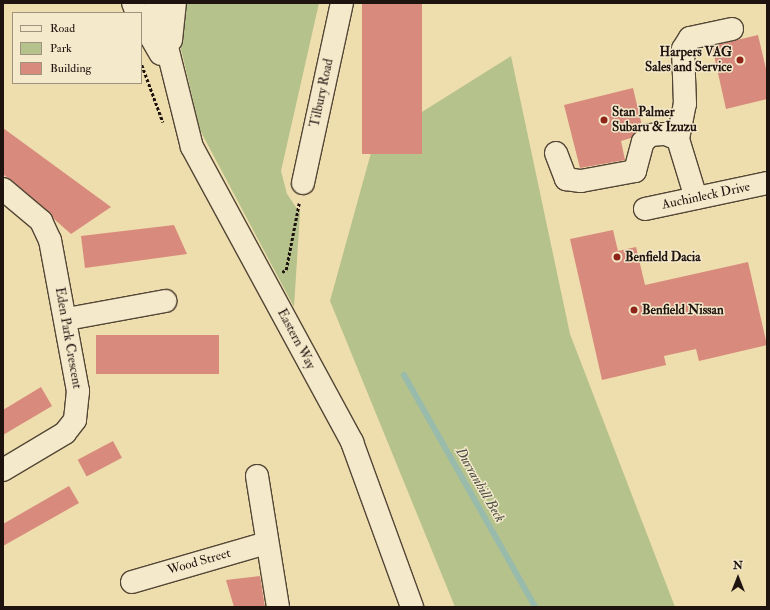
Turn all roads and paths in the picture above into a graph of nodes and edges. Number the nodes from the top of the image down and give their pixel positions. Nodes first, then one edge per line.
1 (156, 3) edge
2 (175, 3) edge
3 (342, 3) edge
4 (142, 22) edge
5 (732, 29) dead end
6 (174, 76) junction
7 (678, 139) junction
8 (556, 153) dead end
9 (303, 183) joint
10 (767, 183) edge
11 (3, 189) edge
12 (696, 198) junction
13 (645, 210) dead end
14 (286, 270) dead end
15 (165, 302) dead end
16 (67, 319) junction
17 (3, 470) edge
18 (257, 476) dead end
19 (266, 542) junction
20 (132, 582) dead end
21 (278, 607) edge
22 (412, 607) edge

1 - 6 street, Eastern Way
2 - 6 street, Eastern Way
3 - 9 street, Tilbury Road
4 - 6 street, Eastern Way
5 - 7 street
6 - 22 street, Eastern Way
7 - 8 street
7 - 12 street
9 - 14 path
10 - 12 street, Auchinleck Drive
11 - 16 street, Eden Park Crescent
12 - 13 street, Auchinleck Drive
15 - 16 street
16 - 17 street, Eden Park Crescent
18 - 19 street
19 - 20 street, Wood Street
19 - 21 street

